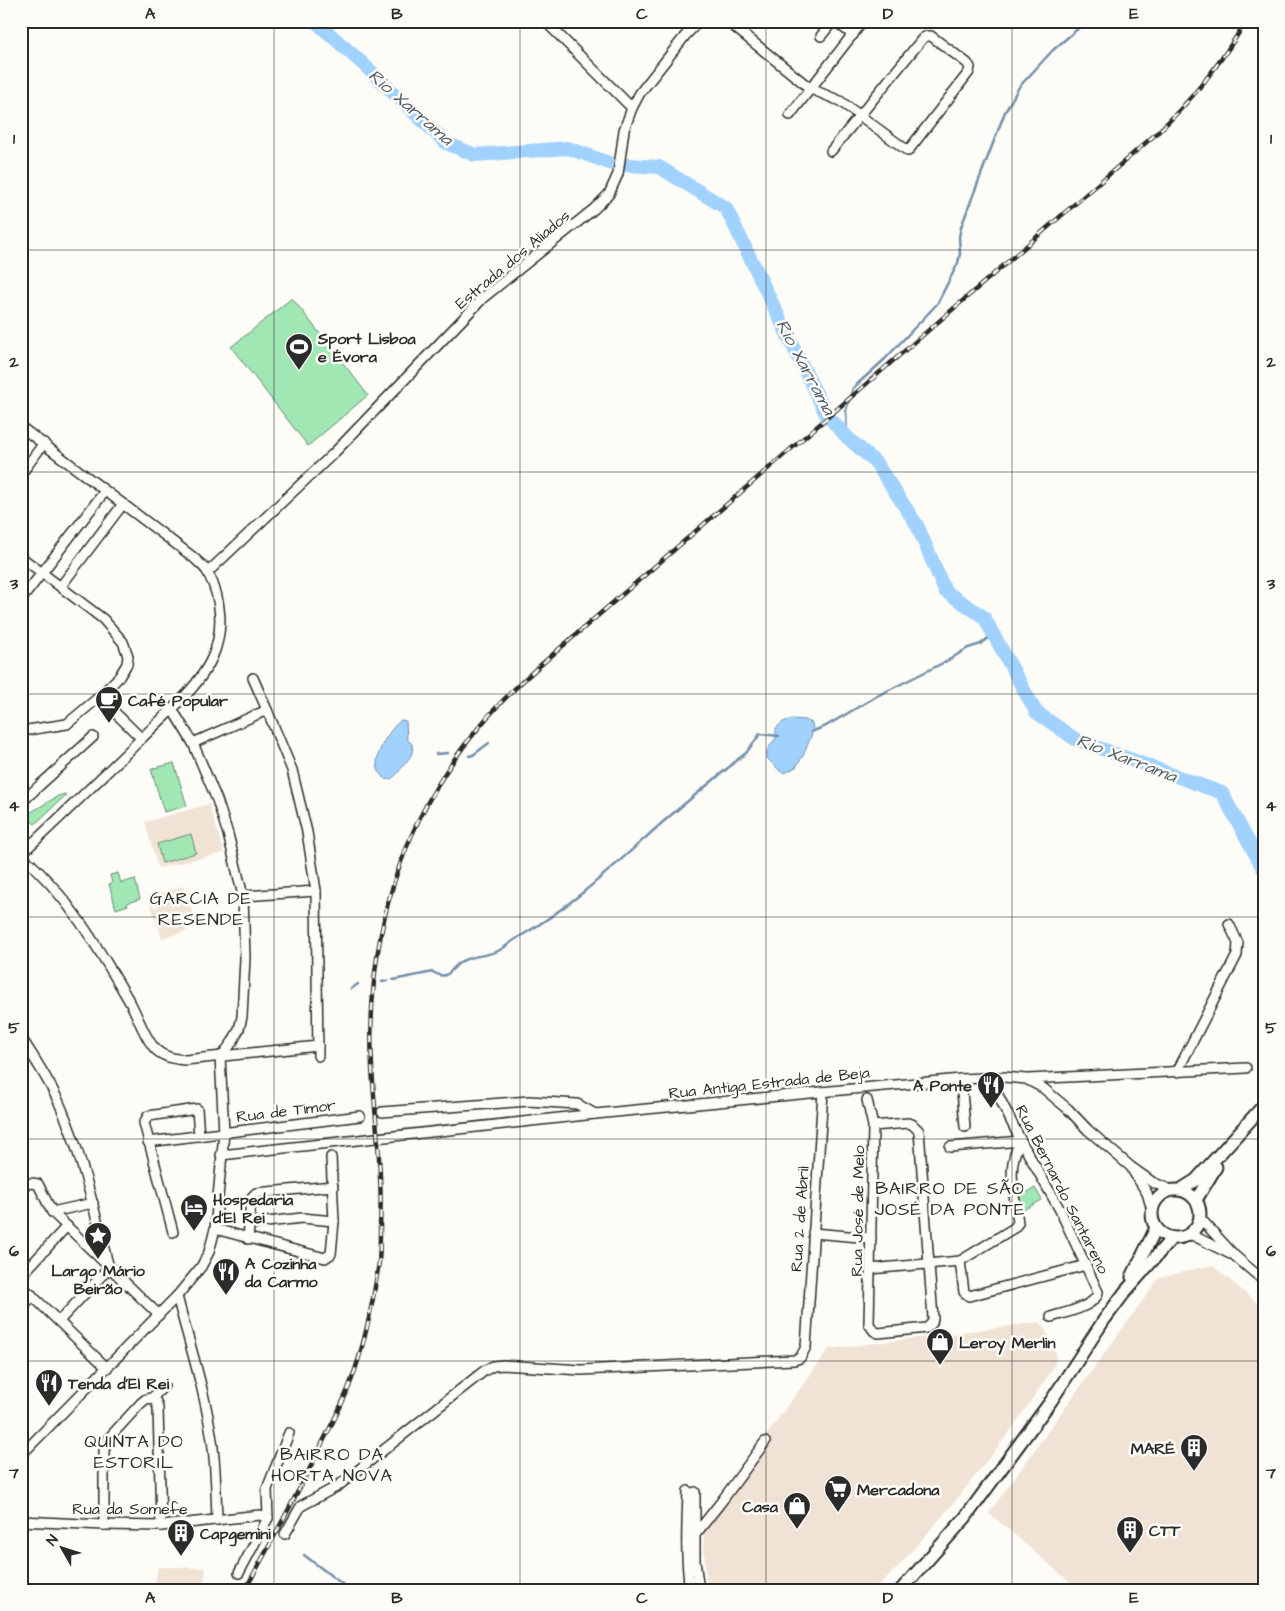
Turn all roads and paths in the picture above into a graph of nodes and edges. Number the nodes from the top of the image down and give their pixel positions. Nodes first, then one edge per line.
1 (545, 21) edge
2 (699, 21) edge
3 (727, 21) edge
4 (834, 21) edge
5 (863, 21) edge
6 (853, 35) junction
7 (821, 36) dead end
8 (811, 89) junction
9 (632, 108) junction
10 (860, 114) junction
11 (790, 115) dead end
12 (831, 150) dead end
13 (21, 427) edge
14 (44, 444) junction
15 (21, 474) edge
16 (105, 490) junction
17 (123, 504) junction
18 (21, 557) edge
19 (208, 572) junction
20 (42, 573) junction
21 (60, 586) junction
22 (21, 600) edge
23 (253, 678) dead end
24 (99, 697) junction
25 (172, 709) junction
26 (267, 710) junction
27 (21, 730) edge
28 (94, 737) dead end
29 (141, 738) junction
30 (193, 743) junction
31 (21, 803) edge
32 (21, 855) edge
33 (316, 891) junction
34 (243, 896) junction
35 (1229, 924) dead end
36 (23, 1044) edge
37 (318, 1046) junction
38 (221, 1056) junction
39 (318, 1056) dead end
40 (1246, 1068) dead end
41 (1177, 1072) junction
42 (988, 1077) junction
43 (961, 1079) junction
44 (1026, 1079) junction
45 (880, 1086) junction
46 (852, 1089) junction
47 (823, 1092) junction
48 (867, 1100) junction
49 (1264, 1105) edge
50 (382, 1112) dead end
51 (595, 1114) junction
52 (360, 1116) dead end
53 (874, 1126) junction
54 (965, 1127) dead end
55 (224, 1133) junction
56 (199, 1136) junction
57 (1237, 1136) junction
58 (1021, 1141) junction
59 (148, 1142) junction
60 (950, 1147) dead end
61 (221, 1155) junction
62 (331, 1157) dead end
63 (1131, 1167) junction
64 (21, 1186) edge
65 (333, 1186) junction
66 (1176, 1190) junction
67 (1196, 1200) junction
68 (93, 1203) junction
69 (1152, 1210) junction
70 (52, 1212) junction
71 (1200, 1218) junction
72 (334, 1221) junction
73 (249, 1224) junction
74 (67, 1226) junction
75 (1156, 1228) junction
76 (215, 1229) junction
77 (173, 1232) dead end
78 (813, 1233) junction
79 (1190, 1234) junction
80 (871, 1238) junction
81 (1172, 1238) junction
82 (248, 1239) junction
83 (1234, 1256) junction
84 (960, 1261) junction
85 (929, 1265) junction
86 (1086, 1265) junction
87 (109, 1268) junction
88 (870, 1269) junction
89 (21, 1276) edge
90 (1264, 1281) edge
91 (21, 1285) edge
92 (1125, 1292) junction
93 (32, 1295) junction
94 (177, 1296) junction
95 (21, 1312) edge
96 (159, 1315) junction
97 (1051, 1317) dead end
98 (59, 1321) junction
99 (107, 1368) junction
100 (164, 1386) dead end
101 (152, 1398) junction
102 (288, 1433) dead end
103 (765, 1442) dead end
104 (21, 1455) edge
105 (268, 1518) junction
106 (217, 1520) junction
107 (21, 1521) edge
108 (104, 1525) junction
109 (161, 1526) junction
110 (285, 1534) dead end
111 (695, 1535) junction
112 (687, 1545) junction
113 (239, 1573) dead end
114 (901, 1589) edge
115 (690, 1590) edge
116 (699, 1590) edge

1 - 9 street
2 - 9 street, Estrada dos Aliados
3 - 8 street
4 - 6 street
4 - 7 street
5 - 6 street
6 - 8 street
8 - 10 street
8 - 11 street
9 - 19 street, Estrada dos Aliados
10 - 10 street
10 - 12 street
13 - 14 street
14 - 15 street
14 - 16 street
16 - 17 street
16 - 20 street
17 - 19 street
17 - 21 street
18 - 20 street
19 - 25 street
20 - 21 street
20 - 22 street
21 - 24 street
23 - 26 street
24 - 27 street
24 - 29 street
25 - 29 street
25 - 30 street
26 - 30 street
26 - 33 street
28 - 31 street
29 - 32 street
30 - 34 street
32 - 38 street
33 - 34 street
33 - 37 street
34 - 38 street
35 - 41 street
36 - 68 street
37 - 38 street
37 - 39 street
38 - 55 street
40 - 41 street
41 - 44 street
42 - 43 street, Rua Antiga Estrada de Beja
42 - 44 street, Rua Antiga Estrada de Beja
42 - 58 street, Rua Bernardo Santareno
43 - 45 street, Rua Antiga Estrada de Beja
43 - 54 street
44 - 63 street, Rua Antiga Estrada de Beja
45 - 46 street, Rua Antiga Estrada de Beja
45 - 48 street
46 - 47 street, Rua Antiga Estrada de Beja
46 - 48 street
47 - 51 street, Rua Antiga Estrada de Beja
47 - 78 street, Rua 2 de Abril
48 - 53 street, Rua José de Melo
49 - 57 main road
50 - 51 street
51 - 61 street, Rua Antiga Estrada de Beja
52 - 55 street, Rua de Timor
53 - 80 street, Rua José de Melo
53 - 85 street
55 - 56 street
55 - 61 street, Rua de Timor
56 - 59 street
56 - 59 street
57 - 66 main road
57 - 67 main road
58 - 60 street
58 - 84 street
58 - 86 street, Rua Bernardo Santareno
59 - 77 street
61 - 76 street, Rua de Timor
62 - 65 street
63 - 66 street
63 - 69 street
64 - 70 street
65 - 72 street
65 - 73 street
66 - 67 main road
66 - 69 main road
67 - 71 main road
68 - 70 street
68 - 87 street
69 - 75 main road
70 - 74 street
71 - 79 main road
71 - 83 street
72 - 73 street
72 - 82 street
73 - 82 street
74 - 87 street
74 - 89 street
75 - 81 main road
75 - 92 main road
76 - 82 street
76 - 94 street, Rua de Timor
78 - 80 street
78 - 110 street, Rua 2 de Abril
79 - 81 main road
79 - 83 street
80 - 88 street, Rua José de Melo
81 - 92 main road
83 - 90 street
84 - 85 street
84 - 86 street
85 - 88 street
85 - 88 street, Rua José de Melo
86 - 97 street, Rua Bernardo Santareno
87 - 96 street
87 - 98 street
91 - 93 street
92 - 114 main road
93 - 95 street
93 - 98 street
94 - 96 street, Rua de Timor
94 - 106 street
96 - 99 street, Rua de Timor
98 - 99 street
99 - 104 street, Rua de Timor
100 - 101 street
101 - 108 street
101 - 109 street
102 - 105 street
103 - 111 street
105 - 106 street, Rua da Somefe
105 - 113 street
106 - 109 street, Rua da Somefe
107 - 108 street, Rua da Somefe
108 - 109 street, Rua da Somefe
111 - 112 street
111 - 112 street
111 - 116 street
112 - 115 street

